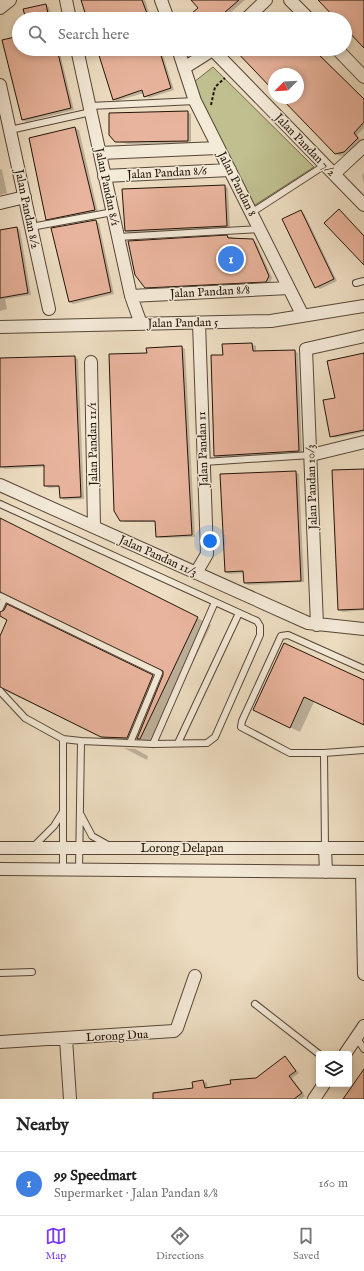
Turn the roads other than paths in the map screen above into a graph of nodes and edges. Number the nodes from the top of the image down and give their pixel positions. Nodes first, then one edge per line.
1 (10, 0) edge
2 (66, 0) edge
3 (162, 0) edge
4 (266, 0) edge
5 (290, 0) edge
6 (0, 8) edge
7 (69, 12) edge
8 (166, 12) edge
9 (253, 12) edge
10 (302, 12) edge
11 (79, 56) edge
12 (180, 56) edge
13 (204, 56) edge
14 (220, 56) edge
15 (344, 56) edge
16 (184, 68) junction
17 (364, 77) edge
18 (0, 85) edge
19 (195, 101) junction
20 (90, 109) junction
21 (6, 124) edge
22 (364, 146) edge
23 (218, 148) junction
24 (100, 153) junction
25 (325, 165) junction
26 (230, 170) junction
27 (334, 174) junction
28 (104, 176) junction
29 (25, 197) junction
30 (0, 203) edge
31 (364, 205) edge
32 (113, 212) junction
33 (251, 213) junction
34 (31, 227) junction
35 (259, 229) junction
36 (118, 237) junction
37 (364, 281) edge
38 (356, 283) dead end
39 (289, 288) junction
40 (131, 296) junction
41 (364, 306) edge
42 (49, 310) dead end
43 (303, 316) junction
44 (199, 323) junction
45 (141, 324) junction
46 (0, 327) edge
47 (364, 336) edge
48 (91, 362) dead end
49 (364, 442) edge
50 (311, 455) junction
51 (204, 462) junction
52 (0, 485) edge
53 (0, 504) edge
54 (94, 527) junction
55 (196, 573) junction
56 (2, 597) edge
57 (215, 602) junction
58 (0, 608) edge
59 (239, 613) junction
60 (317, 625) junction
61 (364, 629) edge
62 (364, 669) edge
63 (0, 691) edge
64 (63, 739) junction
65 (81, 741) junction
66 (130, 743) junction
67 (178, 743) junction
68 (153, 744) junction
69 (364, 750) edge
70 (324, 753) junction
71 (80, 811) junction
72 (63, 812) junction
73 (0, 848) edge
74 (32, 848) junction
75 (63, 848) junction
76 (79, 848) junction
77 (113, 848) junction
78 (325, 848) junction
79 (364, 848) edge
80 (0, 869) edge
81 (63, 870) junction
82 (79, 870) junction
83 (326, 872) junction
84 (363, 872) edge
85 (32, 972) dead end
86 (0, 973) edge
87 (364, 974) edge
88 (195, 976) dead end
89 (255, 1004) dead end
90 (364, 1026) edge
91 (356, 1037) junction
92 (66, 1039) junction
93 (0, 1042) edge
94 (364, 1049) edge
95 (347, 1051) edge
96 (316, 1052) edge
97 (322, 1087) edge
98 (70, 1099) edge
99 (314, 1099) edge

1 - 6 street
2 - 7 street
3 - 8 street
4 - 9 street
5 - 10 street
11 - 20 street, Jalan Pandan 8/1
12 - 16 street, Jalan Pandan 8
13 - 16 street
14 - 25 street, Jalan Pandan 7/2
15 - 17 street
16 - 19 street, Jalan Pandan 8
18 - 21 street, Jalan Pandan 8/2
19 - 20 lane
19 - 23 street, Jalan Pandan 8
20 - 21 lane
20 - 24 street, Jalan Pandan 8/1
21 - 29 street, Jalan Pandan 8/2
22 - 27 street
23 - 24 street, Jalan Pandan 8/6
23 - 26 street, Jalan Pandan 8
24 - 28 street, Jalan Pandan 8/1
25 - 27 street, Jalan Pandan 7/2
25 - 33 lane
26 - 28 street, Jalan Pandan 8/6
26 - 33 street, Jalan Pandan 8
27 - 31 street, Jalan Pandan 7/2
28 - 32 street, Jalan Pandan 8/1
29 - 30 street
29 - 34 street, Jalan Pandan 8/2
32 - 34 lane
32 - 36 street, Jalan Pandan 8/1
33 - 35 street, Jalan Pandan 8
34 - 42 street, Jalan Pandan 8/2
35 - 36 lane
35 - 39 street, Jalan Pandan 8
36 - 40 street, Jalan Pandan 8/1
37 - 38 lane
39 - 40 street, Jalan Pandan 8/8
39 - 43 street, Jalan Pandan 8
40 - 45 street, Jalan Pandan 8/1
41 - 43 street, Jalan Pandan 5
43 - 44 street, Jalan Pandan 5
44 - 45 street, Jalan Pandan 5
44 - 51 street, Jalan Pandan 11
45 - 46 street, Jalan Pandan 5
47 - 50 street, Jalan Pandan 10/3
48 - 54 street, Jalan Pandan 11/1
49 - 50 street
50 - 51 lane
50 - 60 street, Jalan Pandan 10/3
51 - 55 street, Jalan Pandan 11
52 - 54 street, Jalan Pandan 11/3
53 - 57 lane
54 - 55 street, Jalan Pandan 11/3
55 - 60 street, Jalan Pandan 11/3
56 - 58 lane
56 - 66 lane
57 - 59 lane
57 - 68 lane
59 - 67 lane
59 - 67 lane
60 - 61 street, Jalan Pandan 11/3
62 - 70 lane
63 - 64 lane
64 - 65 lane
64 - 72 lane
65 - 66 lane
65 - 71 lane
66 - 68 lane
67 - 68 lane
69 - 70 lane
70 - 78 lane
71 - 76 lane
71 - 77 lane
72 - 74 lane
72 - 75 lane
73 - 74 street, Lorong Delapan
74 - 75 street, Lorong Delapan
75 - 76 street, Lorong Delapan
75 - 81 lane
76 - 77 street, Lorong Delapan
76 - 82 lane
77 - 78 street, Lorong Delapan
78 - 79 street, Lorong Delapan
78 - 83 street
80 - 81 street, Lorong Delapan
81 - 82 street, Lorong Delapan
82 - 83 street, Lorong Delapan
83 - 84 street, Lorong Delapan
84 - 87 street
85 - 86 lane
88 - 92 street, Lorong Dua
89 - 96 lane
90 - 91 street
91 - 94 lane
91 - 95 street
92 - 93 street, Lorong Dua
92 - 98 street
97 - 99 street

